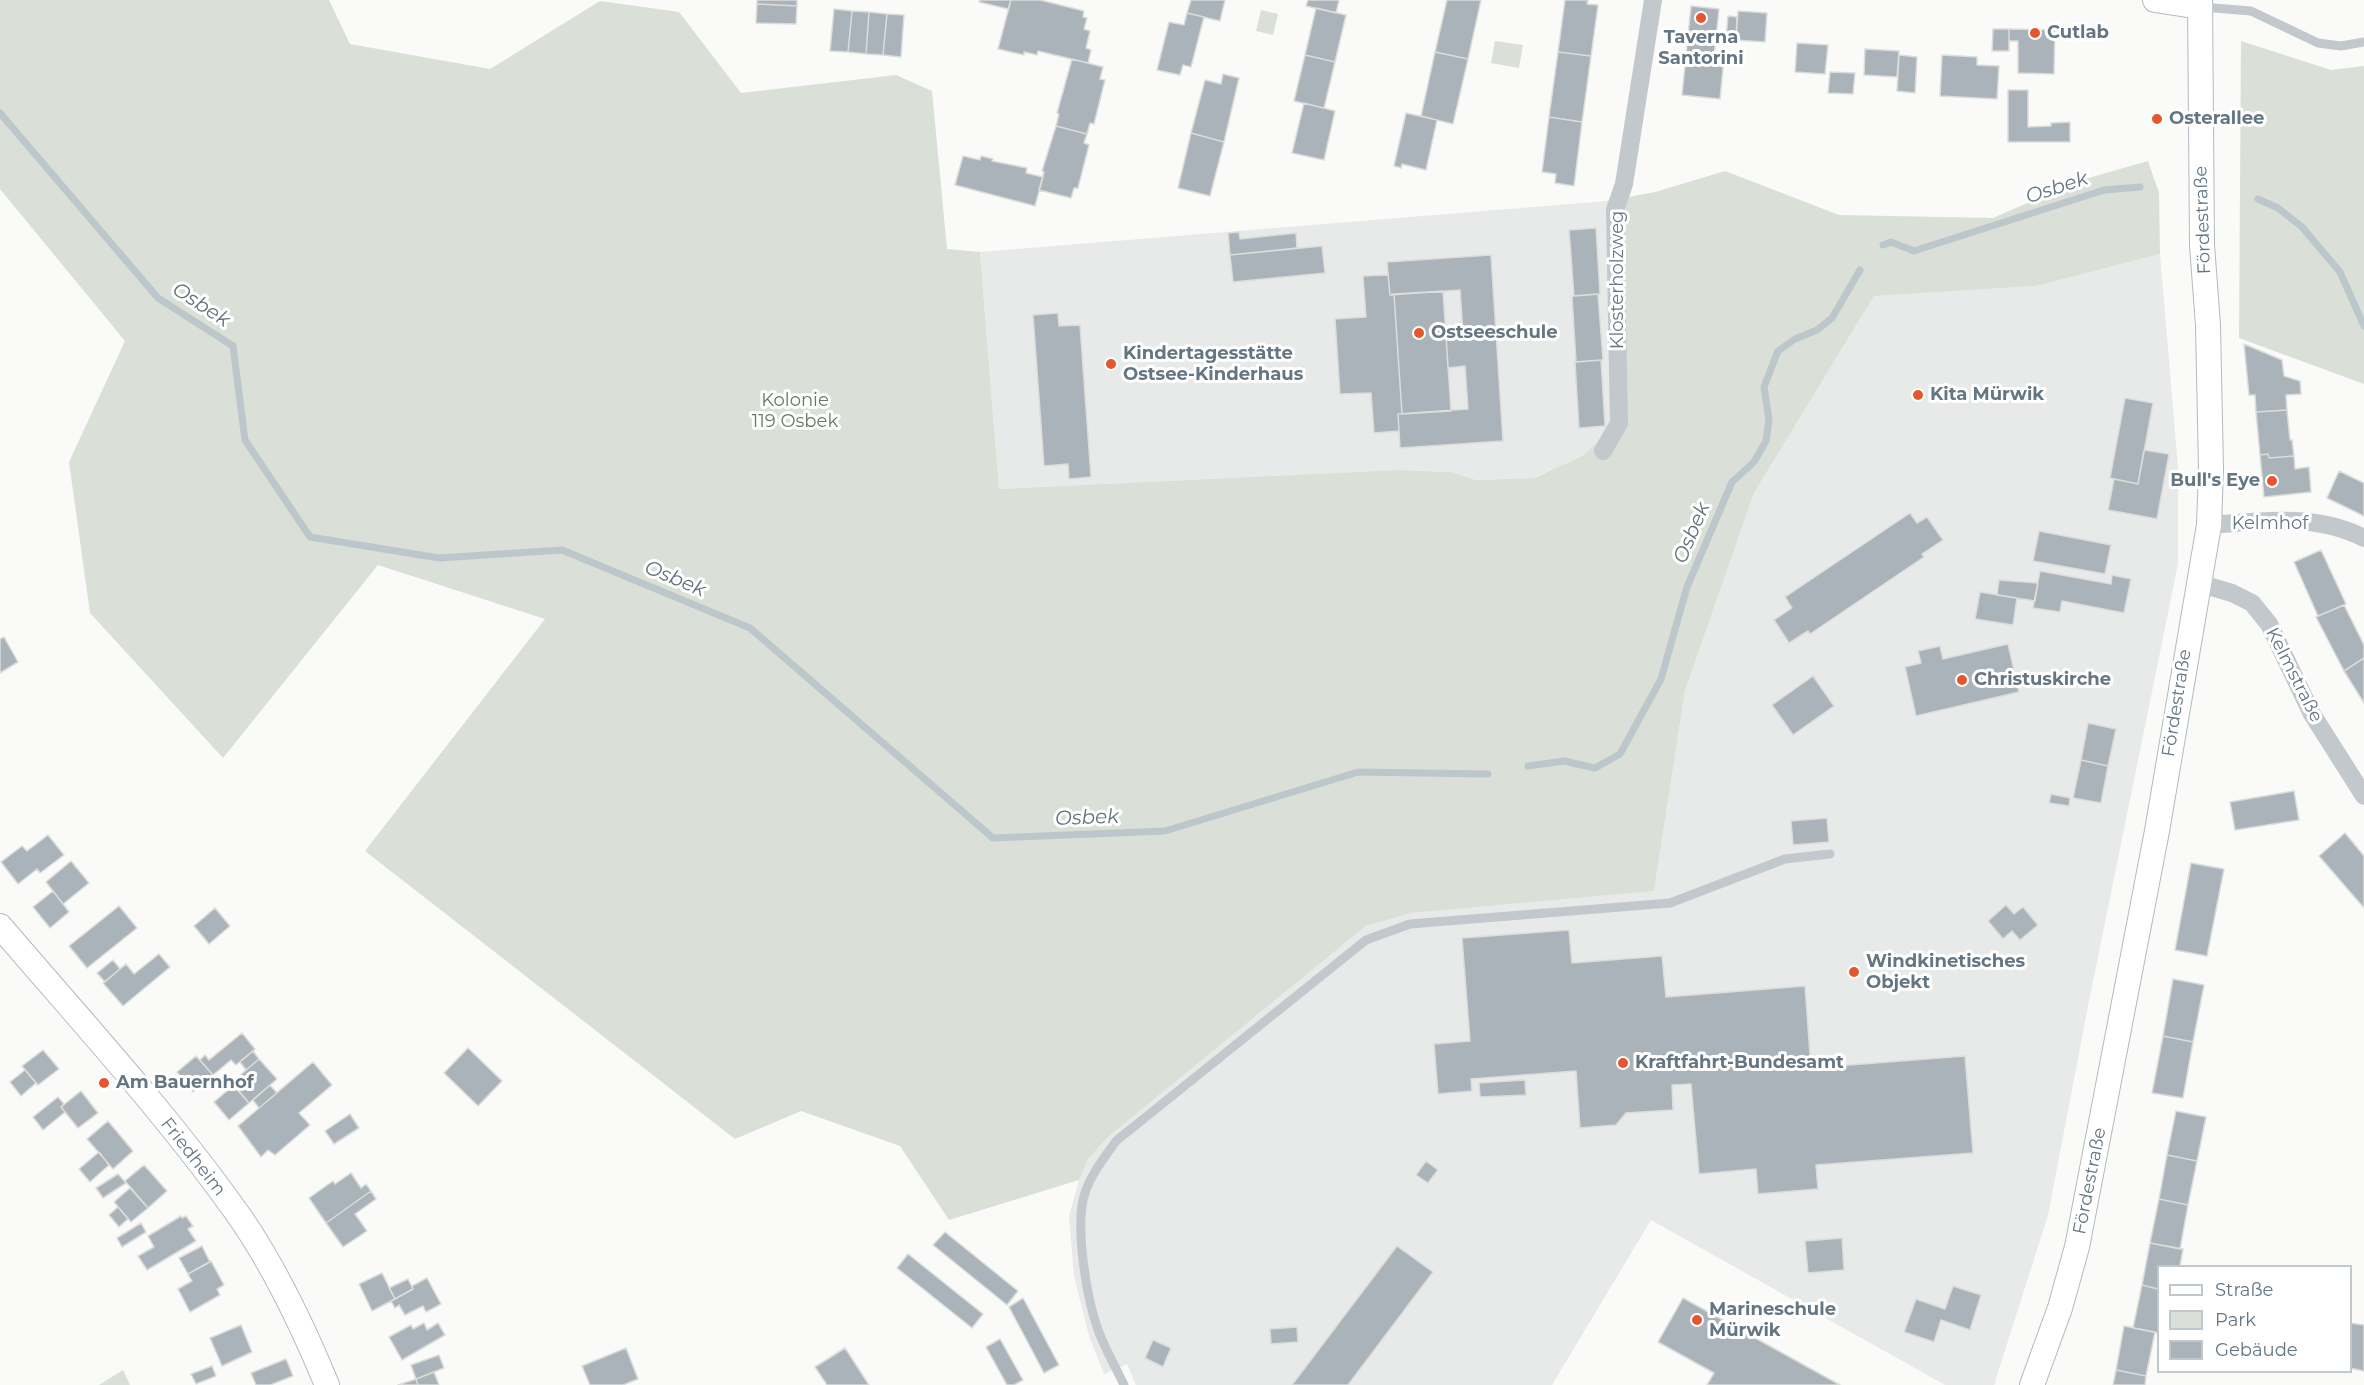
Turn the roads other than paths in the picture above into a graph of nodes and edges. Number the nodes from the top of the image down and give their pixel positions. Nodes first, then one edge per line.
1 (1653, 0) edge
2 (2155, 0) edge
3 (2200, 4) edge
4 (2364, 42) edge
5 (1602, 451) dead end
6 (2209, 525) junction
7 (2364, 538) edge
8 (2198, 583) junction
9 (2364, 796) edge
10 (1830, 854) dead end
11 (0, 926) edge
12 (327, 1385) edge
13 (1124, 1385) edge
14 (2032, 1385) edge

1 - 5 street, Klosterholzweg
2 - 3 main road
3 - 4 lane
3 - 6 main road, Fördestraße
6 - 7 street, Kelmhof
6 - 8 main road, Fördestraße
8 - 9 street, Kelmstraße
8 - 14 main road, Fördestraße
10 - 13 lane
11 - 12 main road, Friedheim

